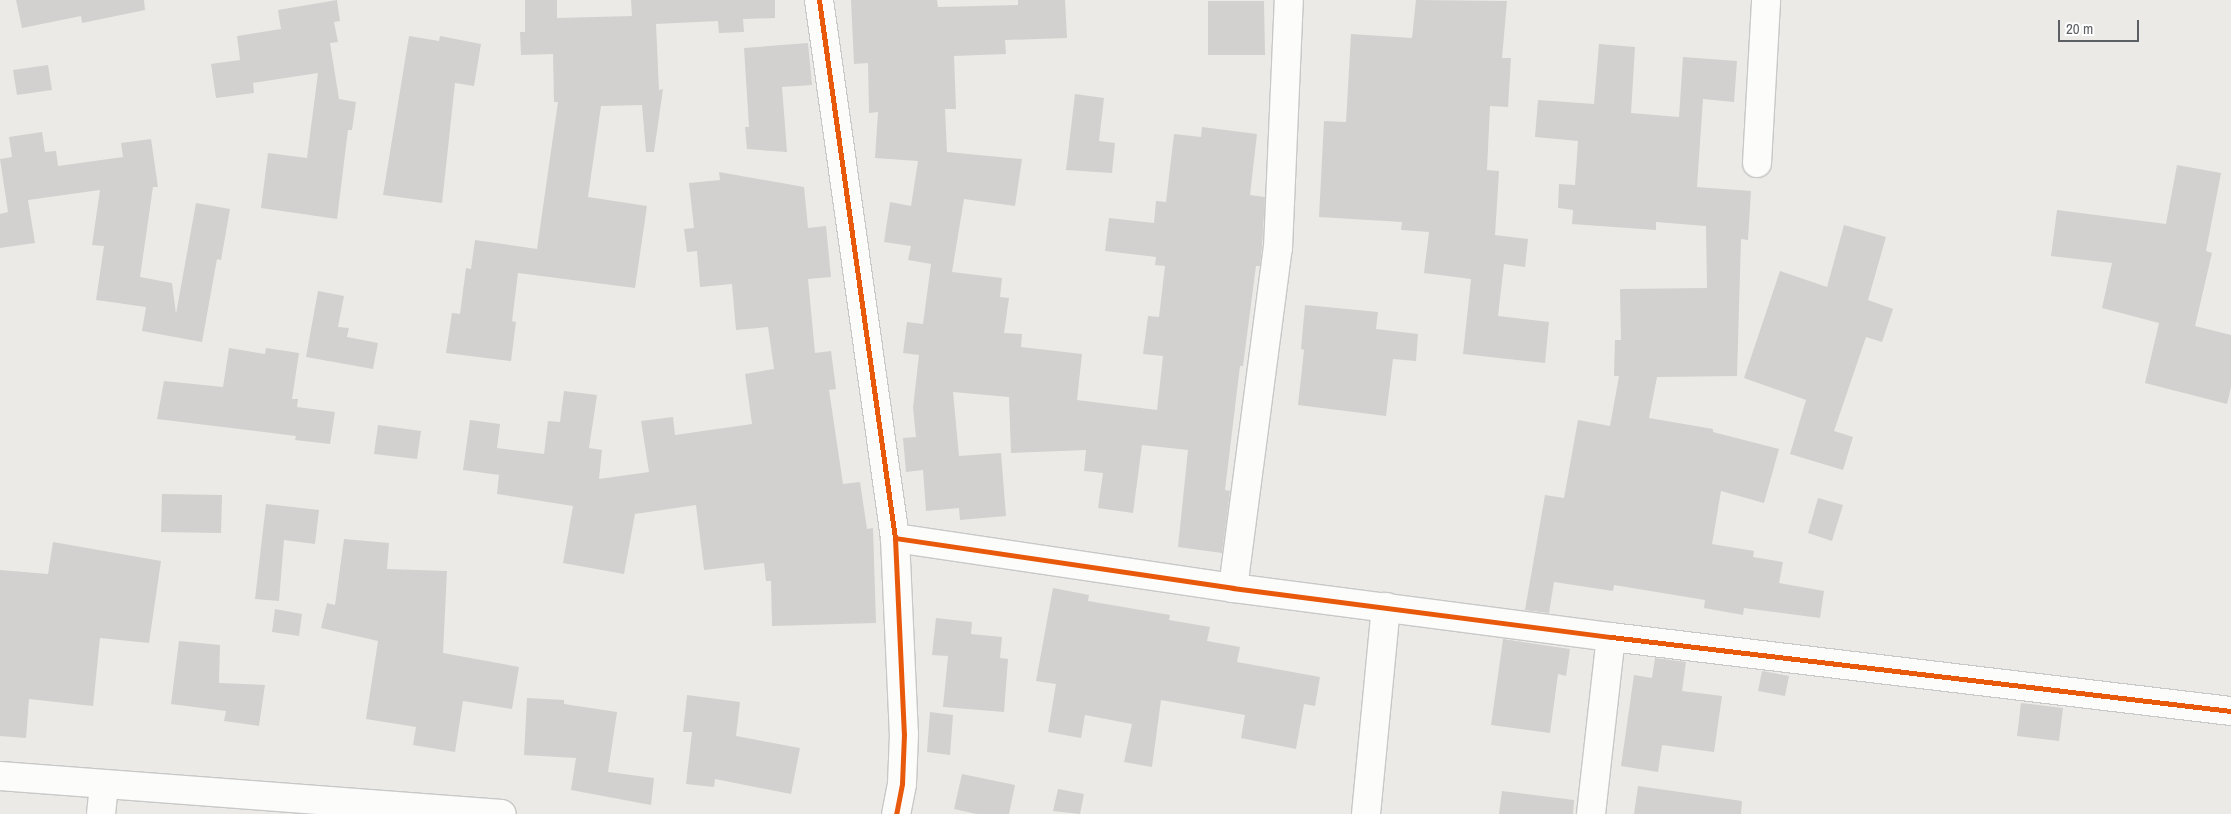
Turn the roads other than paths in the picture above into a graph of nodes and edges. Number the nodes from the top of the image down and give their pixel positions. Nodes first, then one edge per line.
1 (819, 0) edge
2 (1289, 0) edge
3 (1766, 0) edge
4 (1757, 164) dead end
5 (895, 538) junction
6 (1233, 588) junction
7 (1386, 607) junction
8 (1611, 637) junction
9 (2231, 711) edge
10 (0, 776) edge
11 (104, 784) junction
12 (101, 814) edge
13 (502, 814) edge
14 (896, 814) edge
15 (1366, 814) edge
16 (1591, 814) edge

1 - 5 street
2 - 6 street
3 - 4 street
5 - 6 street
5 - 14 street
6 - 7 street
7 - 8 street
7 - 15 street
8 - 9 street
8 - 16 street
10 - 11 street
11 - 12 street
11 - 13 street

